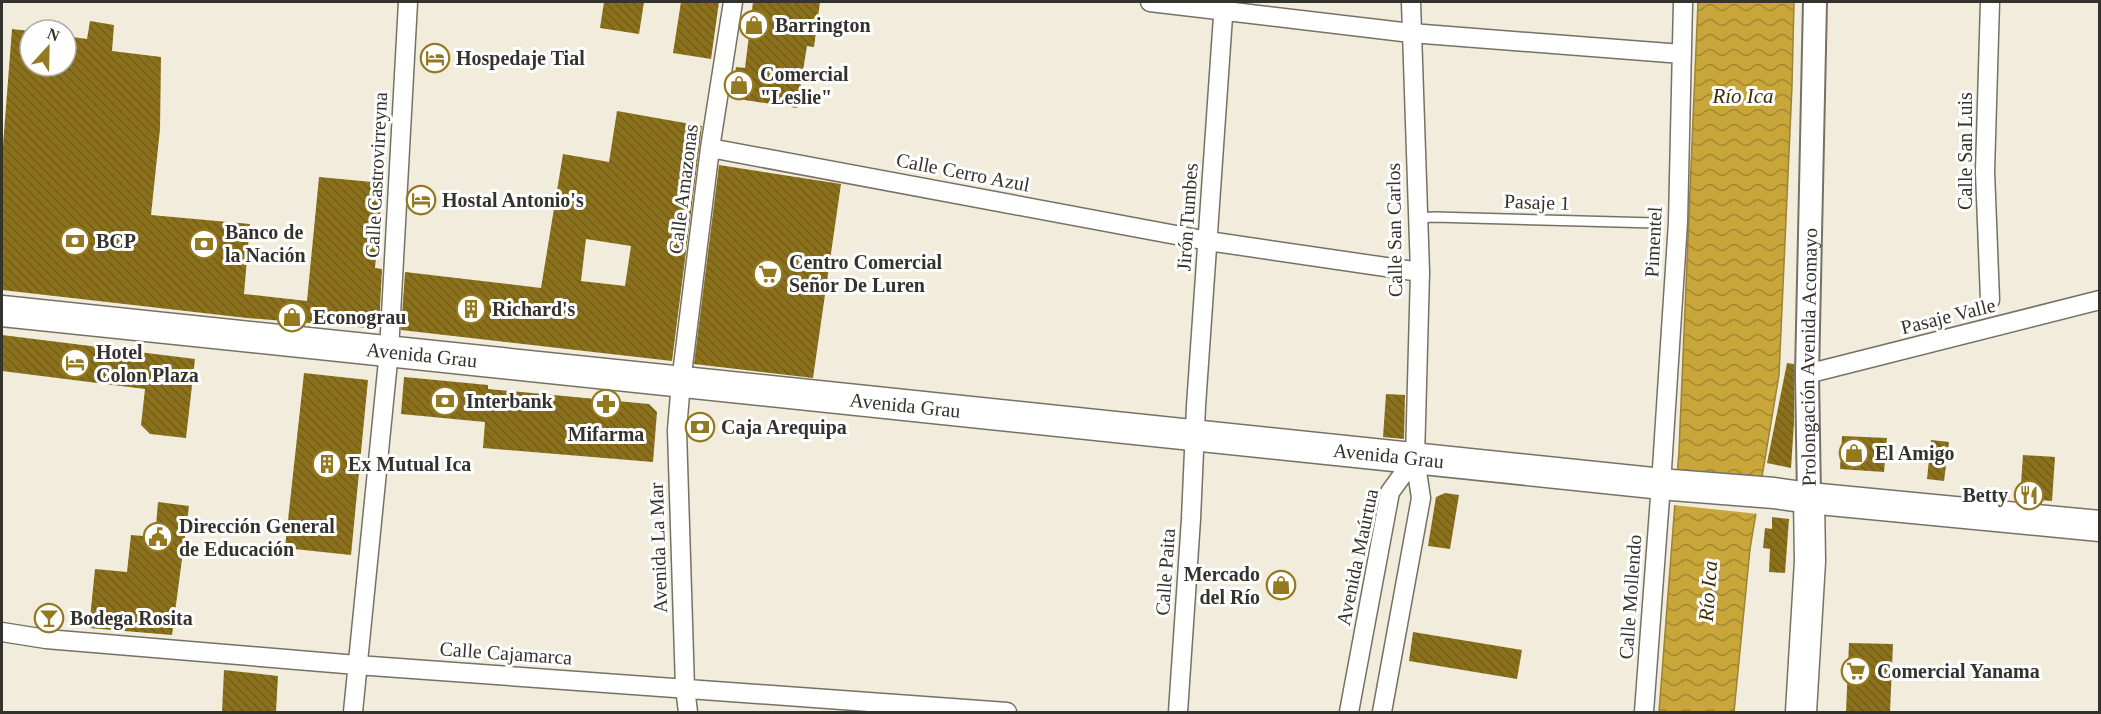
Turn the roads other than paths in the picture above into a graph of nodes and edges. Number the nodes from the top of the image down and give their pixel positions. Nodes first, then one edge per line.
1 (408, 2) edge
2 (733, 2) edge
3 (1150, 2) edge
4 (1411, 2) edge
5 (1683, 2) edge
6 (1815, 2) edge
7 (1990, 2) edge
8 (1224, 7) edge
9 (1411, 33) junction
10 (1682, 54) junction
11 (710, 148) junction
12 (1418, 218) junction
13 (1655, 223) dead end
14 (1208, 241) junction
15 (1420, 272) junction
16 (1990, 300) dead end
17 (2100, 300) edge
18 (2, 311) edge
19 (389, 351) junction
20 (1807, 374) junction
21 (681, 382) junction
22 (1194, 435) junction
23 (1415, 458) junction
24 (1667, 485) junction
25 (1809, 498) junction
26 (2100, 526) edge
27 (2, 632) edge
28 (357, 665) junction
29 (685, 688) junction
30 (353, 712) edge
31 (688, 712) edge
32 (1007, 712) edge
33 (1178, 712) edge
34 (1349, 712) edge
35 (1382, 712) edge
36 (1644, 712) edge
37 (1801, 712) edge

1 - 19 street, Calle Castrovirreyna
2 - 11 street, Calle Amazonas
3 - 8 street
4 - 9 street, Calle San Carlos
5 - 10 street, Pimentel
6 - 20 street, Prolongación Avenida Acomayo
7 - 16 street, Calle San Luis
8 - 9 street
8 - 14 street, Jirón Tumbes
9 - 10 street
9 - 12 street, Calle San Carlos
10 - 24 street, Pimentel
11 - 14 street, Calle Cerro Azul
11 - 21 street, Calle Amazonas
12 - 13 lane, Pasaje 1
12 - 15 street, Calle San Carlos
14 - 15 street, Calle Cerro Azul
14 - 22 street, Jirón Tumbes
15 - 23 street, Calle San Carlos
17 - 20 street, Pasaje Valle
18 - 19 main road, Avenida Grau
19 - 21 main road, Avenida Grau
19 - 28 street, Calle Castrovirreyna
20 - 25 street, Prolongación Avenida Acomayo
21 - 22 main road, Avenida Grau
21 - 29 street, Avenida La Mar
22 - 23 main road, Avenida Grau
22 - 33 street, Calle Paita
23 - 24 main road, Avenida Grau
23 - 34 street, Avenida Maúrtua
23 - 35 street
24 - 25 main road, Avenida Grau
24 - 36 street, Calle Mollendo
25 - 26 main road, Avenida Grau
25 - 37 main road, Prolongación Avenida Acomayo
27 - 28 street, Calle Cajamarca
28 - 29 street, Calle Cajamarca
28 - 30 street, Calle Castrovirreyna
29 - 31 street, Avenida La Mar
29 - 32 street, Calle Cajamarca

